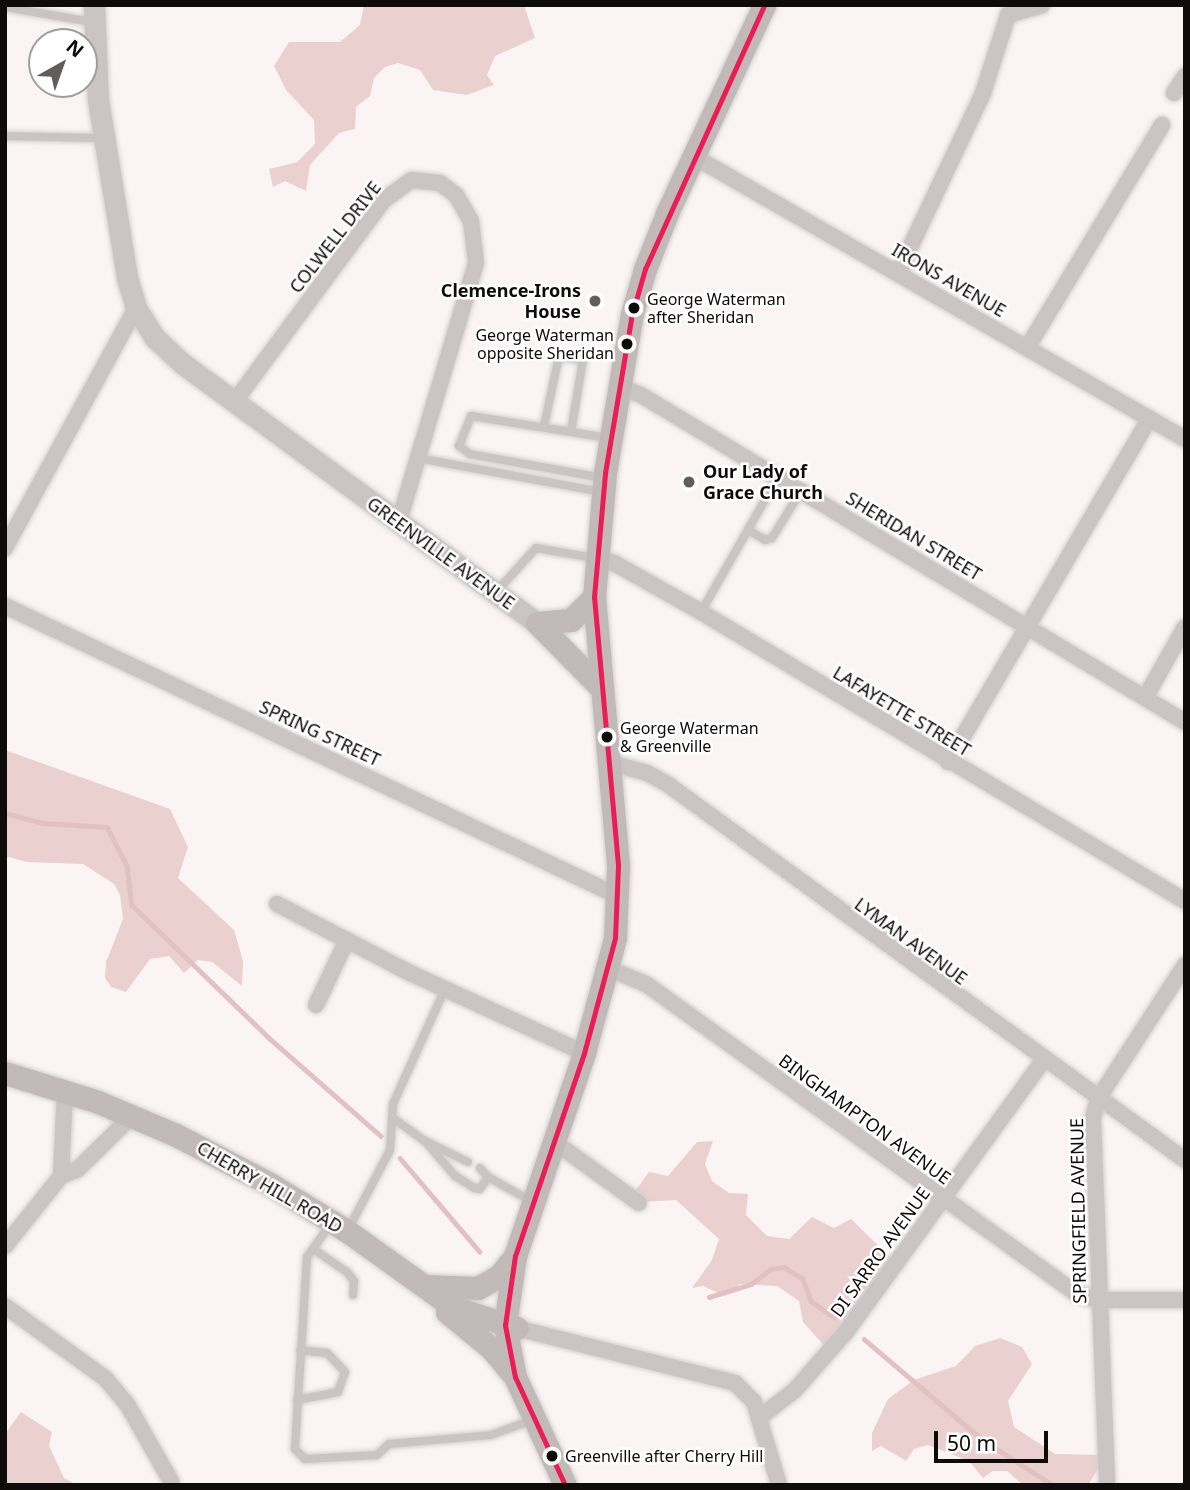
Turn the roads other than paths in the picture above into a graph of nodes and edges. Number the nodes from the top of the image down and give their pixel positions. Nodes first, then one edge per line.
1 (764, 5) edge
2 (1042, 5) edge
3 (5, 7) edge
4 (1004, 10) edge
5 (94, 14) edge
6 (1185, 76) edge
7 (1174, 93) dead end
8 (1162, 125) dead end
9 (5, 136) edge
10 (103, 138) junction
11 (693, 156) junction
12 (898, 273) junction
13 (136, 308) junction
14 (1027, 348) junction
15 (620, 387) junction
16 (235, 401) junction
17 (1149, 419) junction
18 (544, 426) junction
19 (572, 431) junction
20 (611, 438) junction
21 (1185, 439) edge
22 (418, 458) junction
23 (778, 477) junction
24 (604, 485) junction
25 (801, 491) junction
26 (399, 521) junction
27 (748, 530) junction
28 (5, 548) edge
29 (597, 558) junction
30 (495, 592) junction
31 (594, 597) junction
32 (5, 606) edge
33 (701, 612) junction
34 (1029, 626) junction
35 (547, 627) junction
36 (1185, 627) edge
37 (597, 633) junction
38 (601, 688) junction
39 (1145, 698) junction
40 (1185, 722) edge
41 (948, 762) junction
42 (610, 763) junction
43 (618, 896) junction
44 (1185, 901) edge
45 (278, 904) dead end
46 (347, 940) junction
47 (1185, 965) edge
48 (610, 969) junction
49 (445, 989) junction
50 (316, 1004) dead end
51 (584, 1053) junction
52 (1043, 1061) junction
53 (5, 1073) edge
54 (65, 1091) junction
55 (1098, 1100) junction
56 (132, 1116) junction
57 (393, 1118) junction
58 (425, 1141) junction
59 (556, 1143) junction
60 (1185, 1160) edge
61 (468, 1162) dead end
62 (480, 1168) dead end
63 (61, 1176) junction
64 (488, 1177) junction
65 (942, 1199) junction
66 (639, 1203) dead end
67 (538, 1204) junction
68 (340, 1226) junction
69 (5, 1246) edge
70 (313, 1249) junction
71 (378, 1253) junction
72 (515, 1256) junction
73 (424, 1286) junction
74 (353, 1295) dead end
75 (1098, 1300) junction
76 (1185, 1300) edge
77 (5, 1306) edge
78 (512, 1327) junction
79 (300, 1350) junction
80 (515, 1377) junction
81 (297, 1400) junction
82 (759, 1418) junction
83 (532, 1420) junction
84 (171, 1481) dead end
85 (1107, 1482) dead end
86 (565, 1485) edge
87 (572, 1485) edge
88 (779, 1485) edge

1 - 11 main road
2 - 4 street
3 - 5 lane
4 - 12 street
5 - 10 street, GREENVILLE AVENUE
6 - 7 street
8 - 14 street
9 - 10 lane
10 - 13 street, GREENVILLE AVENUE
11 - 12 street, IRONS AVENUE
11 - 15 main road
12 - 14 street, IRONS AVENUE
13 - 16 street, GREENVILLE AVENUE
13 - 28 street
14 - 17 street, IRONS AVENUE
15 - 20 main road
15 - 23 street, SHERIDAN STREET
16 - 22 street, COLWELL DRIVE
16 - 26 street, GREENVILLE AVENUE
17 - 21 street, IRONS AVENUE
17 - 34 street
18 - 19 lane
18 - 19 lane
18 - 24 lane
19 - 20 lane
20 - 24 main road
22 - 24 lane
22 - 26 street, COLWELL DRIVE
23 - 25 street, SHERIDAN STREET
23 - 27 lane
24 - 29 main road
25 - 27 lane
25 - 34 street, SHERIDAN STREET
26 - 30 street, GREENVILLE AVENUE
27 - 33 lane
29 - 30 lane
29 - 31 main road
29 - 33 street, LAFAYETTE STREET
30 - 35 street, GREENVILLE AVENUE
31 - 35 main road
31 - 37 main road
32 - 43 street, SPRING STREET
33 - 41 street, LAFAYETTE STREET
34 - 39 street, SHERIDAN STREET
34 - 41 street
35 - 37 main road
35 - 38 main road
36 - 39 street
37 - 38 main road
38 - 42 main road
39 - 40 street, SHERIDAN STREET
41 - 44 street, LAFAYETTE STREET
42 - 43 main road
42 - 52 street, LYMAN AVENUE
43 - 48 main road
45 - 46 street
46 - 49 street
46 - 50 street
47 - 55 street, SPRINGFIELD AVENUE
48 - 51 main road
48 - 65 street, BINGHAMPTON AVENUE
49 - 51 street
49 - 57 lane
51 - 59 main road
52 - 55 street, LYMAN AVENUE
52 - 65 street, DI SARRO AVENUE
53 - 54 main road, CHERRY HILL ROAD
54 - 56 main road, CHERRY HILL ROAD
54 - 63 street
55 - 60 street, LYMAN AVENUE
55 - 75 street, SPRINGFIELD AVENUE
56 - 63 street
56 - 68 main road, CHERRY HILL ROAD
57 - 58 lane
57 - 68 lane
58 - 61 lane
58 - 64 lane
59 - 66 street
59 - 67 main road
62 - 64 lane
63 - 69 street
64 - 67 lane
65 - 75 street, BINGHAMPTON AVENUE
65 - 82 street, DI SARRO AVENUE
67 - 72 main road
67 - 78 main road
68 - 70 lane
68 - 71 main road, CHERRY HILL ROAD
70 - 74 lane
70 - 79 lane
71 - 73 main road, CHERRY HILL ROAD
71 - 80 main road
72 - 73 main road
72 - 78 main road
73 - 78 main road, CHERRY HILL ROAD
75 - 76 street
75 - 85 street, SPRINGFIELD AVENUE
77 - 84 street
78 - 80 main road
78 - 82 street
78 - 87 main road
79 - 81 lane
79 - 81 lane
80 - 83 main road
81 - 83 lane
82 - 88 street
83 - 86 main road

